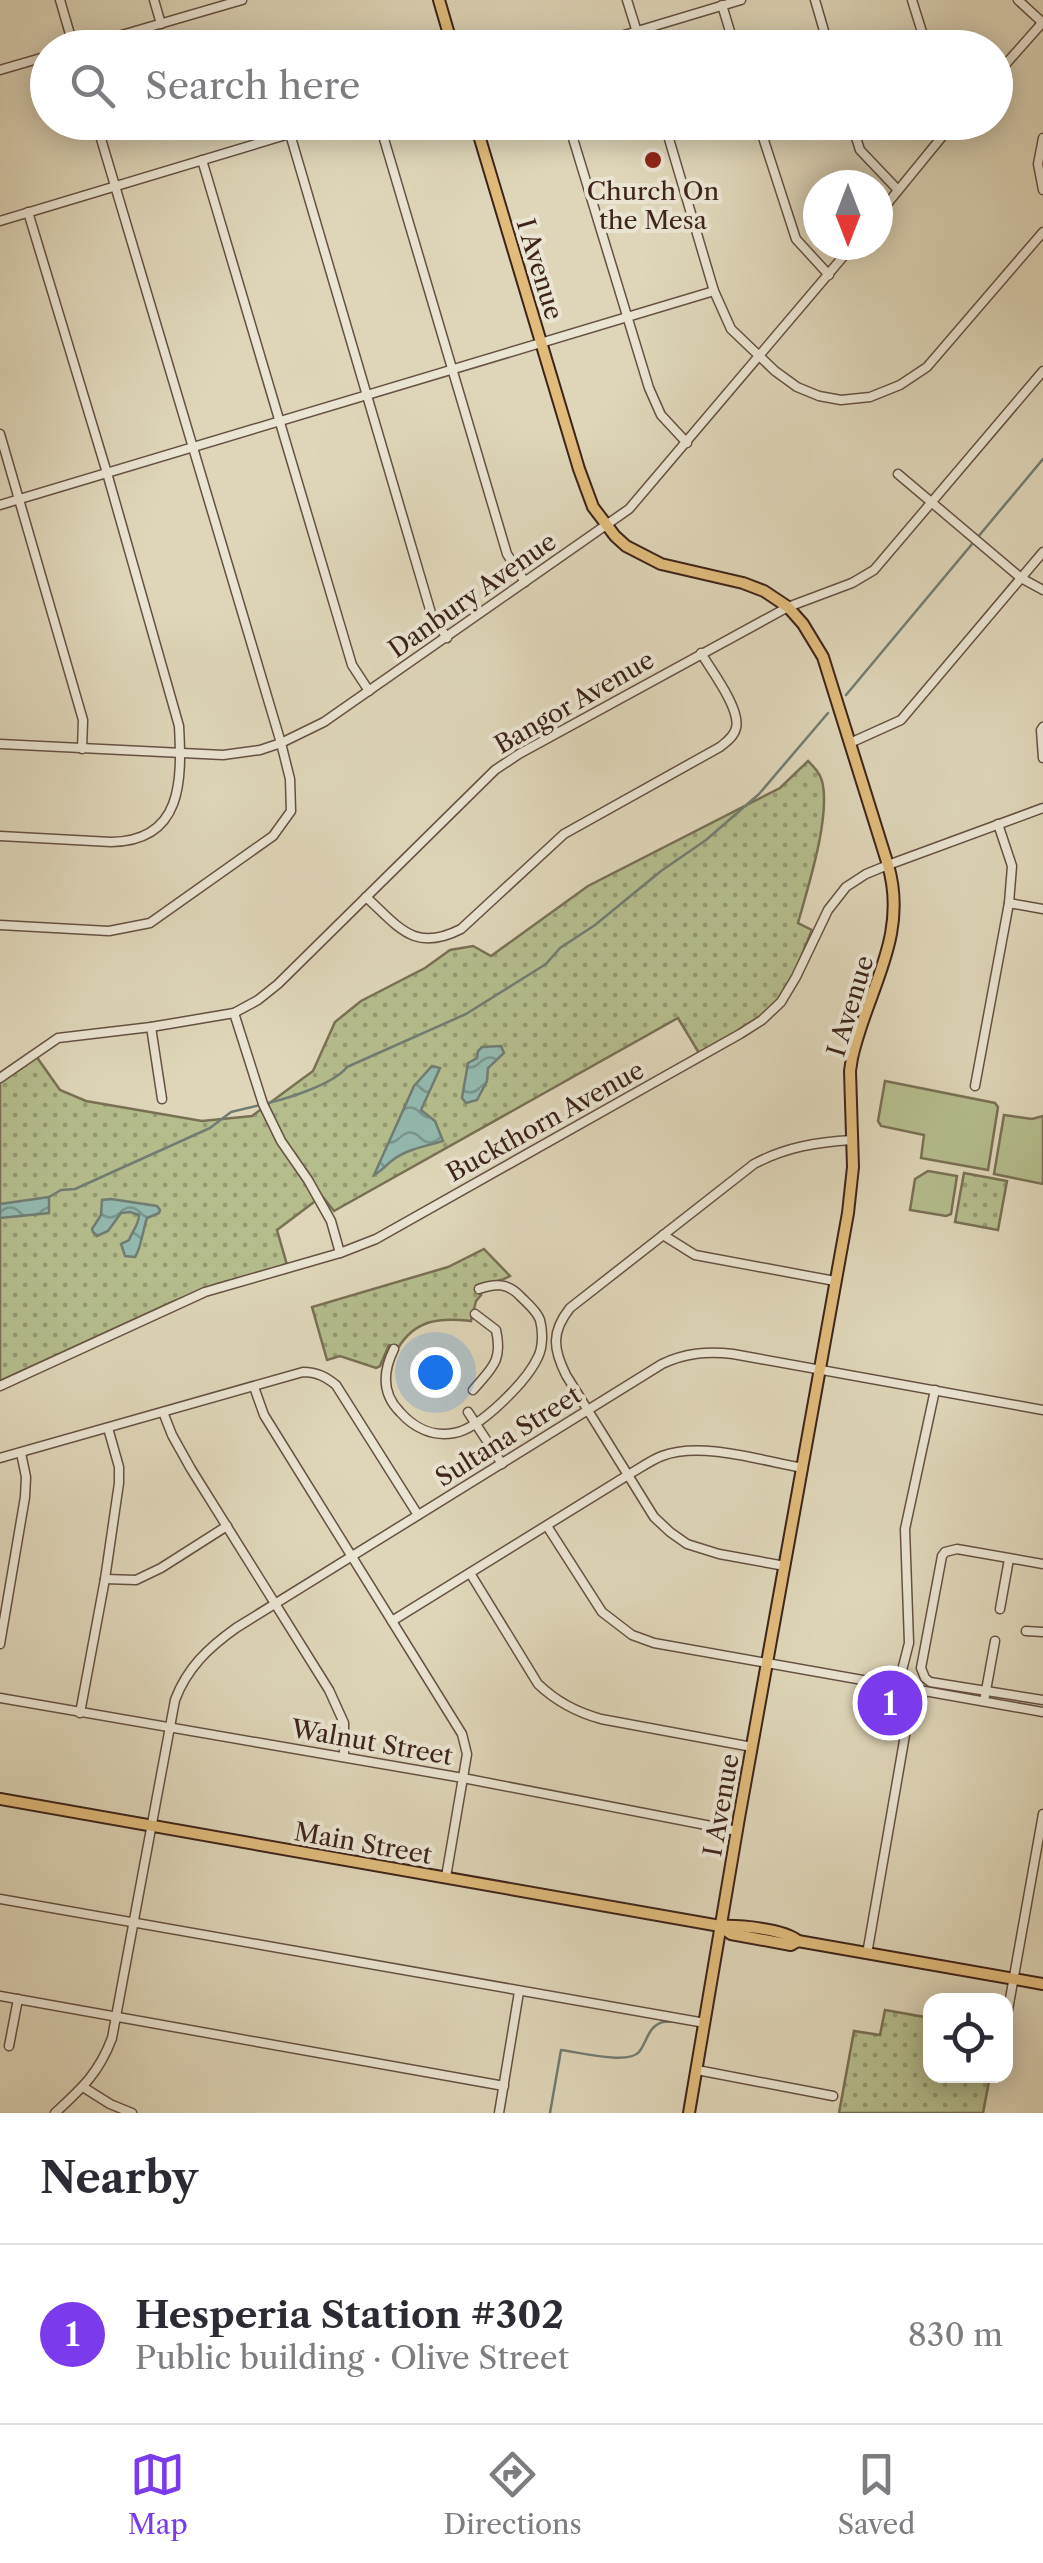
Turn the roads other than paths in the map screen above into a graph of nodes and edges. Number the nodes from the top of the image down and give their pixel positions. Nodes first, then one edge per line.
1 (60, 0) edge
2 (154, 0) edge
3 (242, 0) edge
4 (439, 0) edge
5 (627, 0) edge
6 (741, 0) edge
7 (815, 0) edge
8 (912, 0) edge
9 (1018, 0) edge
10 (722, 5) junction
11 (1043, 22) edge
12 (162, 24) junction
13 (70, 30) edge
14 (140, 30) edge
15 (448, 30) edge
16 (636, 30) joint
17 (730, 30) edge
18 (824, 30) edge
19 (921, 30) edge
20 (1013, 56) edge
21 (30, 61) edge
22 (0, 70) edge
23 (1043, 138) edge
24 (101, 140) edge
25 (270, 140) edge
26 (292, 140) edge
27 (383, 140) edge
28 (480, 140) edge
29 (574, 140) edge
30 (669, 140) edge
31 (764, 140) edge
32 (857, 140) edge
33 (939, 140) edge
34 (202, 160) junction
35 (113, 186) junction
36 (898, 190) junction
37 (1043, 190) edge
38 (893, 196) edge
39 (28, 212) junction
40 (0, 221) edge
41 (1043, 232) edge
42 (841, 260) edge
43 (829, 274) junction
44 (714, 291) junction
45 (628, 318) junction
46 (542, 344) junction
47 (759, 356) junction
48 (453, 368) junction
49 (1043, 372) edge
50 (366, 395) junction
51 (280, 420) junction
52 (0, 434) edge
53 (687, 443) junction
54 (192, 447) junction
55 (107, 472) junction
56 (898, 474) dead end
57 (20, 499) junction
58 (934, 502) junction
59 (0, 505) edge
60 (607, 526) junction
61 (1043, 552) edge
62 (1021, 578) junction
63 (524, 582) junction
64 (1043, 590) edge
65 (788, 607) junction
66 (446, 638) junction
67 (701, 653) junction
68 (368, 691) junction
69 (1043, 727) edge
70 (0, 744) edge
71 (281, 744) junction
72 (850, 744) junction
73 (82, 749) junction
74 (180, 754) junction
75 (1043, 758) edge
76 (1043, 808) edge
77 (998, 824) junction
78 (0, 836) edge
79 (888, 865) junction
80 (366, 897) junction
81 (1009, 903) junction
82 (1043, 909) edge
83 (0, 925) edge
84 (234, 1013) junction
85 (151, 1028) junction
86 (0, 1078) edge
87 (976, 1086) dead end
88 (162, 1099) dead end
89 (852, 1140) junction
90 (664, 1235) junction
91 (340, 1253) junction
92 (836, 1281) junction
93 (479, 1289) dead end
94 (475, 1314) dead end
95 (394, 1349) dead end
96 (820, 1370) junction
97 (0, 1386) edge
98 (254, 1387) junction
99 (472, 1390) dead end
100 (935, 1390) junction
101 (587, 1410) junction
102 (1043, 1410) edge
103 (163, 1412) junction
104 (468, 1412) dead end
105 (475, 1423) junction
106 (108, 1428) junction
107 (20, 1453) junction
108 (0, 1458) edge
109 (502, 1464) junction
110 (803, 1468) junction
111 (628, 1475) junction
112 (418, 1516) junction
113 (227, 1526) junction
114 (546, 1526) junction
115 (353, 1556) junction
116 (1010, 1558) junction
117 (1043, 1564) edge
118 (785, 1566) junction
119 (470, 1573) junction
120 (104, 1579) junction
121 (276, 1603) junction
122 (1000, 1609) dead end
123 (392, 1621) junction
124 (1026, 1631) dead end
125 (1043, 1632) edge
126 (995, 1641) dead end
127 (0, 1644) edge
128 (768, 1663) junction
129 (898, 1686) junction
130 (913, 1689) junction
131 (986, 1691) junction
132 (0, 1698) edge
133 (1043, 1700) edge
134 (984, 1702) junction
135 (80, 1712) junction
136 (1043, 1712) edge
137 (170, 1728) junction
138 (752, 1747) junction
139 (344, 1757) junction
140 (463, 1778) junction
141 (0, 1799) edge
142 (1043, 1814) edge
143 (152, 1826) junction
144 (736, 1831) junction
145 (446, 1878) junction
146 (0, 1899) edge
147 (134, 1923) junction
148 (720, 1926) junction
149 (867, 1954) junction
150 (1014, 1979) junction
151 (1043, 1984) edge
152 (519, 1992) junction
153 (1011, 1993) edge
154 (0, 1996) edge
155 (18, 1999) junction
156 (117, 2017) junction
157 (705, 2023) junction
158 (9, 2046) dead end
159 (697, 2070) junction
160 (504, 2086) junction
161 (83, 2087) junction
162 (833, 2096) dead end
163 (55, 2113) edge
164 (132, 2113) edge
165 (499, 2113) edge
166 (689, 2113) edge

1 - 13 street
2 - 12 street
3 - 12 street
4 - 15 main road
5 - 16 street
6 - 10 street
7 - 18 street
8 - 19 street
9 - 11 street
10 - 16 street
10 - 17 street
11 - 20 street
12 - 14 street
21 - 22 street
23 - 37 street
24 - 35 street
25 - 34 street
26 - 50 street
27 - 48 street
28 - 46 main road, I Avenue
29 - 45 street
30 - 44 street
31 - 43 street
32 - 36 street
33 - 36 street
34 - 35 street
34 - 51 street
35 - 39 street
35 - 54 street
36 - 38 street
39 - 40 street
39 - 55 street
41 - 47 street
42 - 43 street, Danbury Avenue
43 - 47 street, Danbury Avenue
44 - 45 street
44 - 47 street
45 - 46 street
45 - 53 street
46 - 48 street
46 - 60 main road, I Avenue
47 - 53 street, Danbury Avenue
48 - 50 street
48 - 63 street
49 - 58 street, Bangor Avenue
50 - 51 street
50 - 66 street
51 - 54 street
51 - 68 street
52 - 57 street
53 - 60 street, Danbury Avenue
54 - 55 street
54 - 71 street
55 - 57 street
55 - 74 street
56 - 58 street
57 - 59 street
57 - 73 street
58 - 62 street
58 - 65 street, Bangor Avenue
60 - 63 street, Danbury Avenue
60 - 65 main road, I Avenue
61 - 62 street
62 - 64 street
62 - 72 street
63 - 66 street, Danbury Avenue
65 - 67 street, Bangor Avenue
65 - 72 main road, I Avenue
66 - 68 street, Danbury Avenue
67 - 80 street, Bangor Avenue
67 - 80 street
68 - 71 street, Danbury Avenue
69 - 75 street
70 - 73 street, Danbury Avenue
71 - 74 street, Danbury Avenue
71 - 83 street
72 - 79 main road, I Avenue
73 - 74 street, Danbury Avenue
74 - 78 street
76 - 77 street, Buckthorn Avenue
77 - 79 street, Buckthorn Avenue
77 - 81 street
79 - 89 main road, I Avenue
79 - 91 street, Buckthorn Avenue
80 - 84 street, Bangor Avenue
81 - 82 street
81 - 87 street
84 - 85 street, Bangor Avenue
84 - 91 street
85 - 86 street, Bangor Avenue
85 - 88 street
89 - 90 street
89 - 92 main road, I Avenue
90 - 92 street
90 - 101 street
91 - 97 street, Buckthorn Avenue
92 - 96 main road, I Avenue
93 - 105 street
94 - 99 street
95 - 105 street
96 - 100 street, Sultana Street
96 - 101 street, Sultana Street
96 - 110 main road, I Avenue
98 - 103 street
98 - 112 street
98 - 115 street
100 - 102 street, Sultana Street
100 - 129 street
101 - 109 street, Sultana Street
101 - 111 street
103 - 106 street
103 - 113 street
104 - 105 street
105 - 109 street
106 - 107 street
106 - 120 street
107 - 108 street
107 - 127 street
109 - 112 street, Sultana Street
110 - 111 street
110 - 118 main road, I Avenue
111 - 114 street
111 - 118 street
112 - 115 street, Sultana Street
113 - 120 street
113 - 121 street
114 - 119 street
114 - 128 street
115 - 121 street, Sultana Street
115 - 123 street
116 - 117 street
116 - 122 street
116 - 131 street
118 - 128 main road, I Avenue
119 - 123 street
119 - 138 street
120 - 135 street
121 - 137 street, Sultana Street
121 - 139 street
123 - 140 street
124 - 125 street
126 - 131 street
128 - 129 street
128 - 138 main road, I Avenue
129 - 130 street
130 - 134 street
130 - 149 street
131 - 133 street
131 - 134 street
132 - 135 street, Walnut Street
134 - 136 street
135 - 137 street, Walnut Street
137 - 139 street, Walnut Street
137 - 143 street, Sultana Street
138 - 144 main road, I Avenue
139 - 140 street, Walnut Street
140 - 144 street, Walnut Street
140 - 145 street
141 - 143 main road, Main Street
142 - 150 street
143 - 145 main road, Main Street
143 - 147 street, Sultana Street
144 - 148 main road, I Avenue
145 - 148 main road, Main Street
146 - 147 street
147 - 152 street
147 - 156 street, Sultana Street
148 - 149 main road, Main Street
148 - 157 main road, I Avenue
149 - 150 main road, Main Street
150 - 151 main road, Main Street
150 - 153 street
152 - 157 street
152 - 160 street
154 - 155 street
155 - 156 street
155 - 158 street
156 - 160 street
156 - 161 street, Sultana Street
157 - 159 main road, I Avenue
159 - 162 street
159 - 166 main road, I Avenue
160 - 165 street
161 - 163 street, Sultana Street
161 - 164 street

